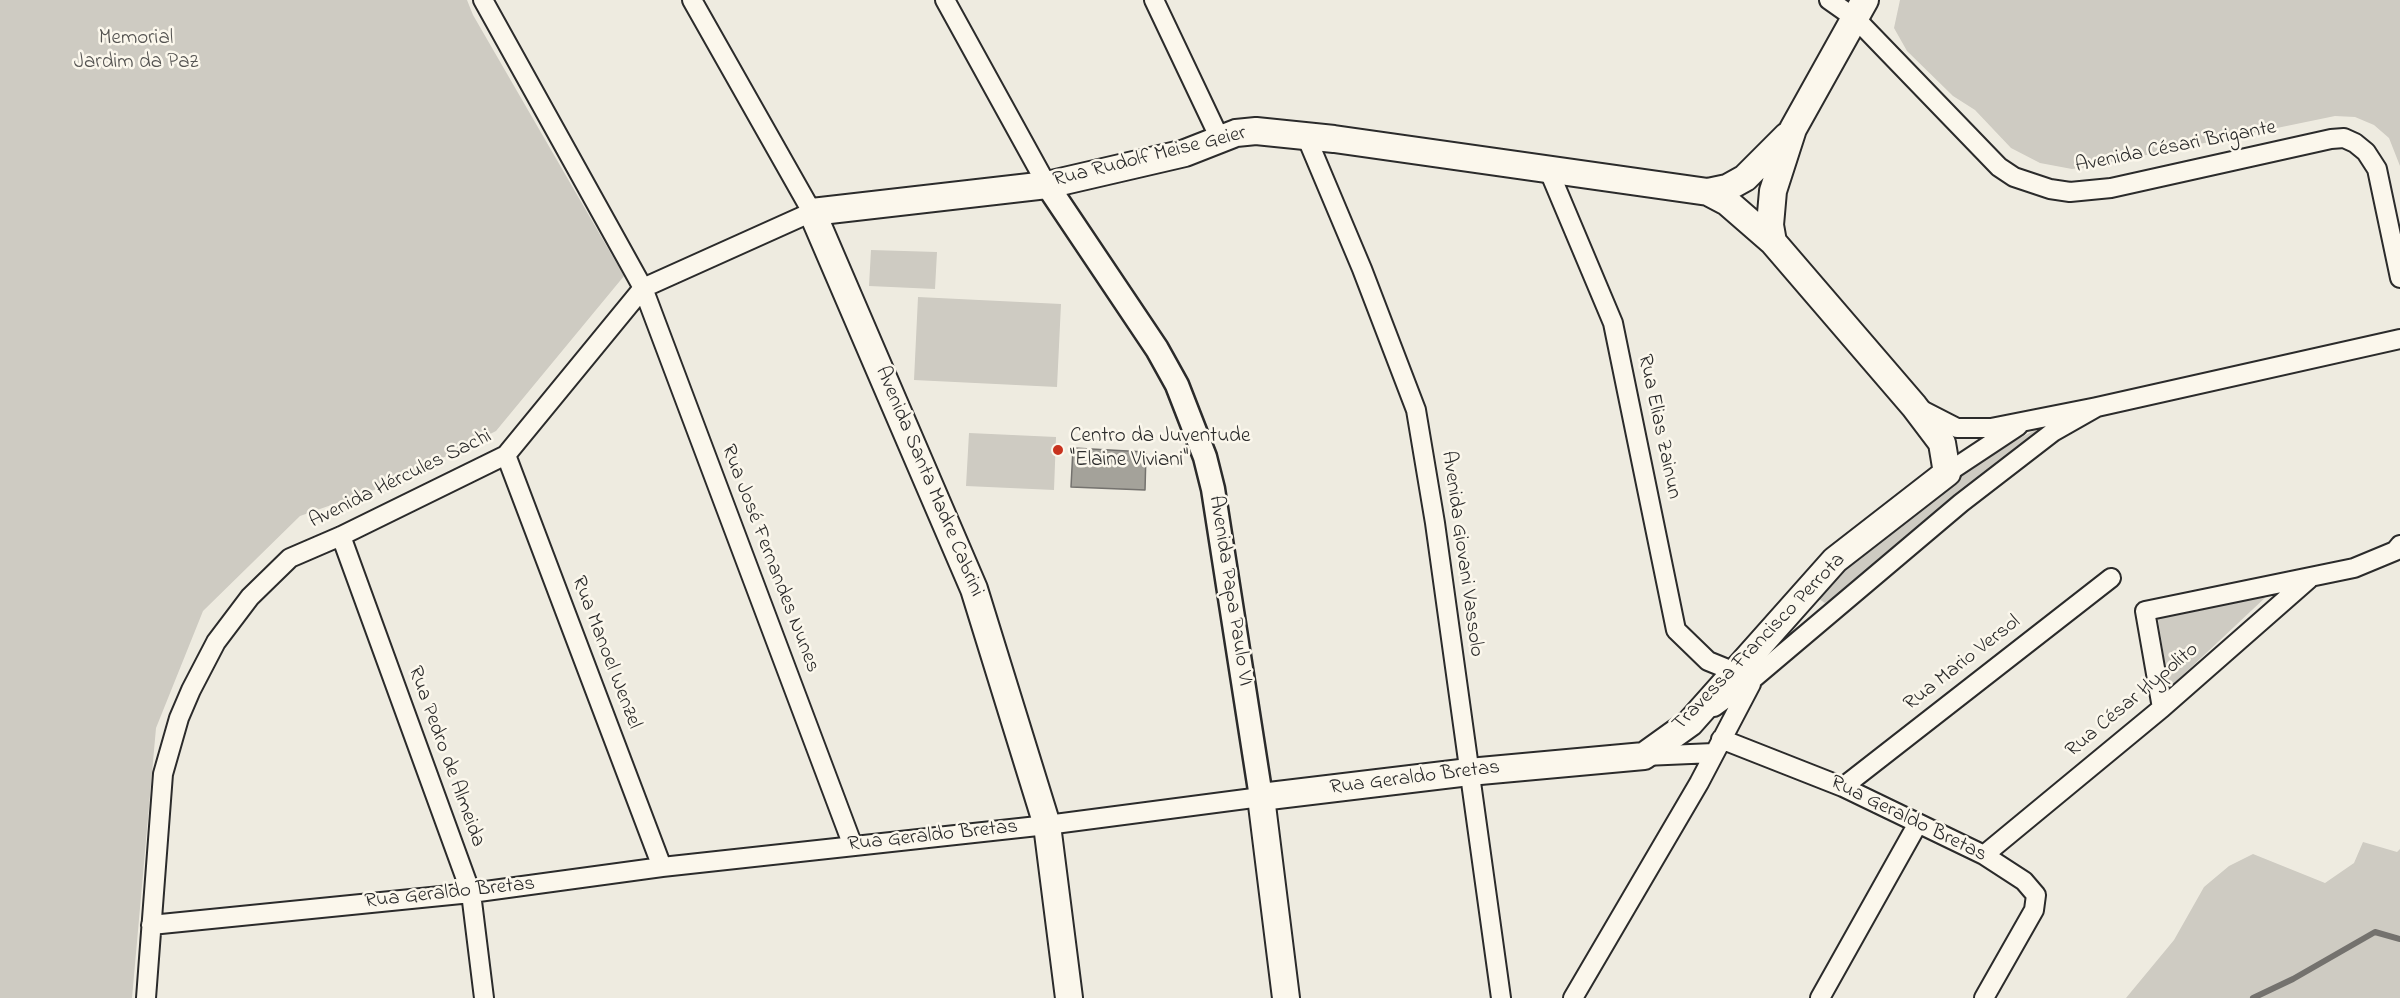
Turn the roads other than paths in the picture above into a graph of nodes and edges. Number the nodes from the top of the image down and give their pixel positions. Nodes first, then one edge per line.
1 (483, 0) edge
2 (692, 0) edge
3 (945, 0) edge
4 (1154, 0) edge
5 (1829, 0) edge
6 (1860, 9) edge
7 (1793, 129) junction
8 (1306, 136) junction
9 (1220, 139) junction
10 (1549, 171) junction
11 (1047, 185) junction
12 (1708, 192) junction
13 (812, 212) junction
14 (1773, 242) junction
15 (2400, 278) edge
16 (642, 288) junction
17 (2400, 339) edge
18 (1914, 406) junction
19 (2097, 407) junction
20 (2022, 423) junction
21 (506, 455) junction
22 (1947, 473) junction
23 (341, 536) junction
24 (2400, 545) edge
25 (2111, 578) dead end
26 (2309, 579) junction
27 (1745, 675) junction
28 (2162, 708) junction
29 (1718, 746) junction
30 (1644, 756) junction
31 (1469, 772) junction
32 (1843, 787) junction
33 (1261, 797) junction
34 (1047, 825) junction
35 (1917, 825) junction
36 (853, 846) junction
37 (1984, 855) junction
38 (662, 867) junction
39 (471, 893) junction
40 (152, 925) junction
41 (146, 998) edge
42 (484, 998) edge
43 (1069, 998) edge
44 (1286, 998) edge
45 (1501, 998) edge
46 (1574, 998) edge
47 (1820, 998) edge
48 (1984, 998) edge

1 - 16 street
2 - 13 street, Avenida Santa Madre Cabrini
3 - 11 street, Avenida Papa Paulo VI
4 - 9 street
5 - 6 street, Avenida Césari Brigante
6 - 7 main road
6 - 15 street, Avenida Césari Brigante
7 - 12 main road
7 - 14 main road
8 - 9 main road, Rua Rudolf Meise Geier
8 - 10 main road, Rua Rudolf Meise Geier
8 - 31 street, Avenida Giovani Vassolo
9 - 11 main road, Rua Rudolf Meise Geier
10 - 12 main road, Rua Rudolf Meise Geier
10 - 27 street, Rua Elias Zainun
11 - 13 main road, Rua Rudolf Meise Geier
11 - 33 street, Avenida Papa Paulo VI
12 - 14 main road
13 - 16 street, Rua Rudolf Meise Geier
13 - 34 main road, Avenida Santa Madre Cabrini
14 - 18 main road
16 - 21 street, Avenida Hércules Sachi
16 - 36 street, Rua José Fernandes Nunes
17 - 19 street
18 - 20 street
18 - 22 main road
19 - 20 street
19 - 27 street, Travessa Francisco Perrota
20 - 22 street, Travessa Francisco Perrota
21 - 23 street, Avenida Hércules Sachi
21 - 38 street, Rua Manoel Wenzel
22 - 27 main road, Travessa Francisco Perrota
23 - 39 street, Rua Pedro de Almeida
23 - 40 street, Avenida Hércules Sachi
24 - 26 street
25 - 32 street, Rua Mario Versol
26 - 28 street, Rua César Hypolito
26 - 28 street
27 - 29 street
27 - 30 main road, Travessa Francisco Perrota
28 - 37 street, Rua César Hypolito
29 - 30 street, Rua Geraldo Bretas
29 - 32 street, Rua Geraldo Bretas
29 - 46 street
30 - 31 main road, Rua Geraldo Bretas
31 - 33 main road, Rua Geraldo Bretas
31 - 45 street, Avenida Giovani Vassolo
32 - 35 street, Rua Geraldo Bretas
33 - 34 street, Rua Geraldo Bretas
33 - 44 main road, Avenida Papa Paulo VI
34 - 36 street, Rua Geraldo Bretas
34 - 43 main road, Avenida Santa Madre Cabrini
35 - 37 street, Rua Geraldo Bretas
35 - 47 street
36 - 38 street, Rua Geraldo Bretas
37 - 48 street, Rua Geraldo Bretas
38 - 39 street, Rua Geraldo Bretas
39 - 40 street, Rua Geraldo Bretas
39 - 42 street, Rua Pedro de Almeida
40 - 41 street, Avenida Hércules Sachi

